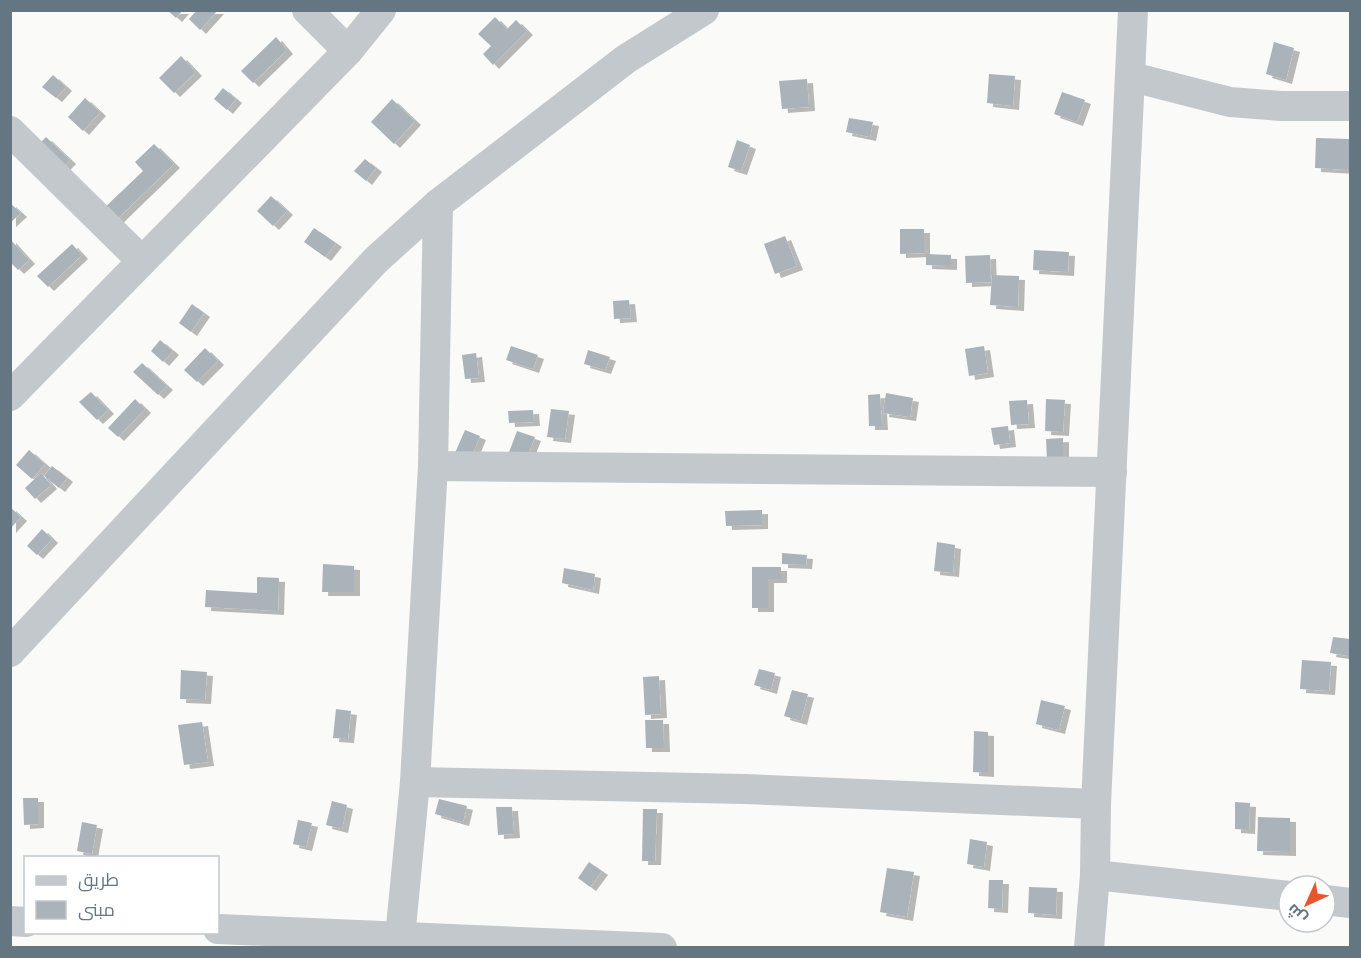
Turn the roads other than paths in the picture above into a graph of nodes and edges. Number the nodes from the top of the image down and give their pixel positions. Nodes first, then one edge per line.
1 (307, 10) edge
2 (381, 10) edge
3 (704, 10) edge
4 (1133, 10) edge
5 (348, 51) junction
6 (1131, 77) junction
7 (1350, 106) edge
8 (10, 131) edge
9 (438, 204) junction
10 (142, 261) junction
11 (14, 386) edge
12 (433, 466) junction
13 (1112, 472) junction
14 (10, 652) edge
15 (415, 783) junction
16 (1096, 804) junction
17 (1095, 875) junction
18 (1277, 895) edge
19 (219, 928) edge
20 (400, 941) edge
21 (662, 948) edge
22 (1089, 948) edge

1 - 5 street
2 - 5 street
3 - 9 street
4 - 6 street
5 - 10 street
6 - 7 street
6 - 13 street
8 - 10 street
9 - 12 street
9 - 14 street
10 - 11 street
12 - 13 street
12 - 15 street
13 - 16 street
15 - 16 street
15 - 20 street
16 - 17 street
17 - 18 street
17 - 22 street
19 - 20 street
20 - 21 street

